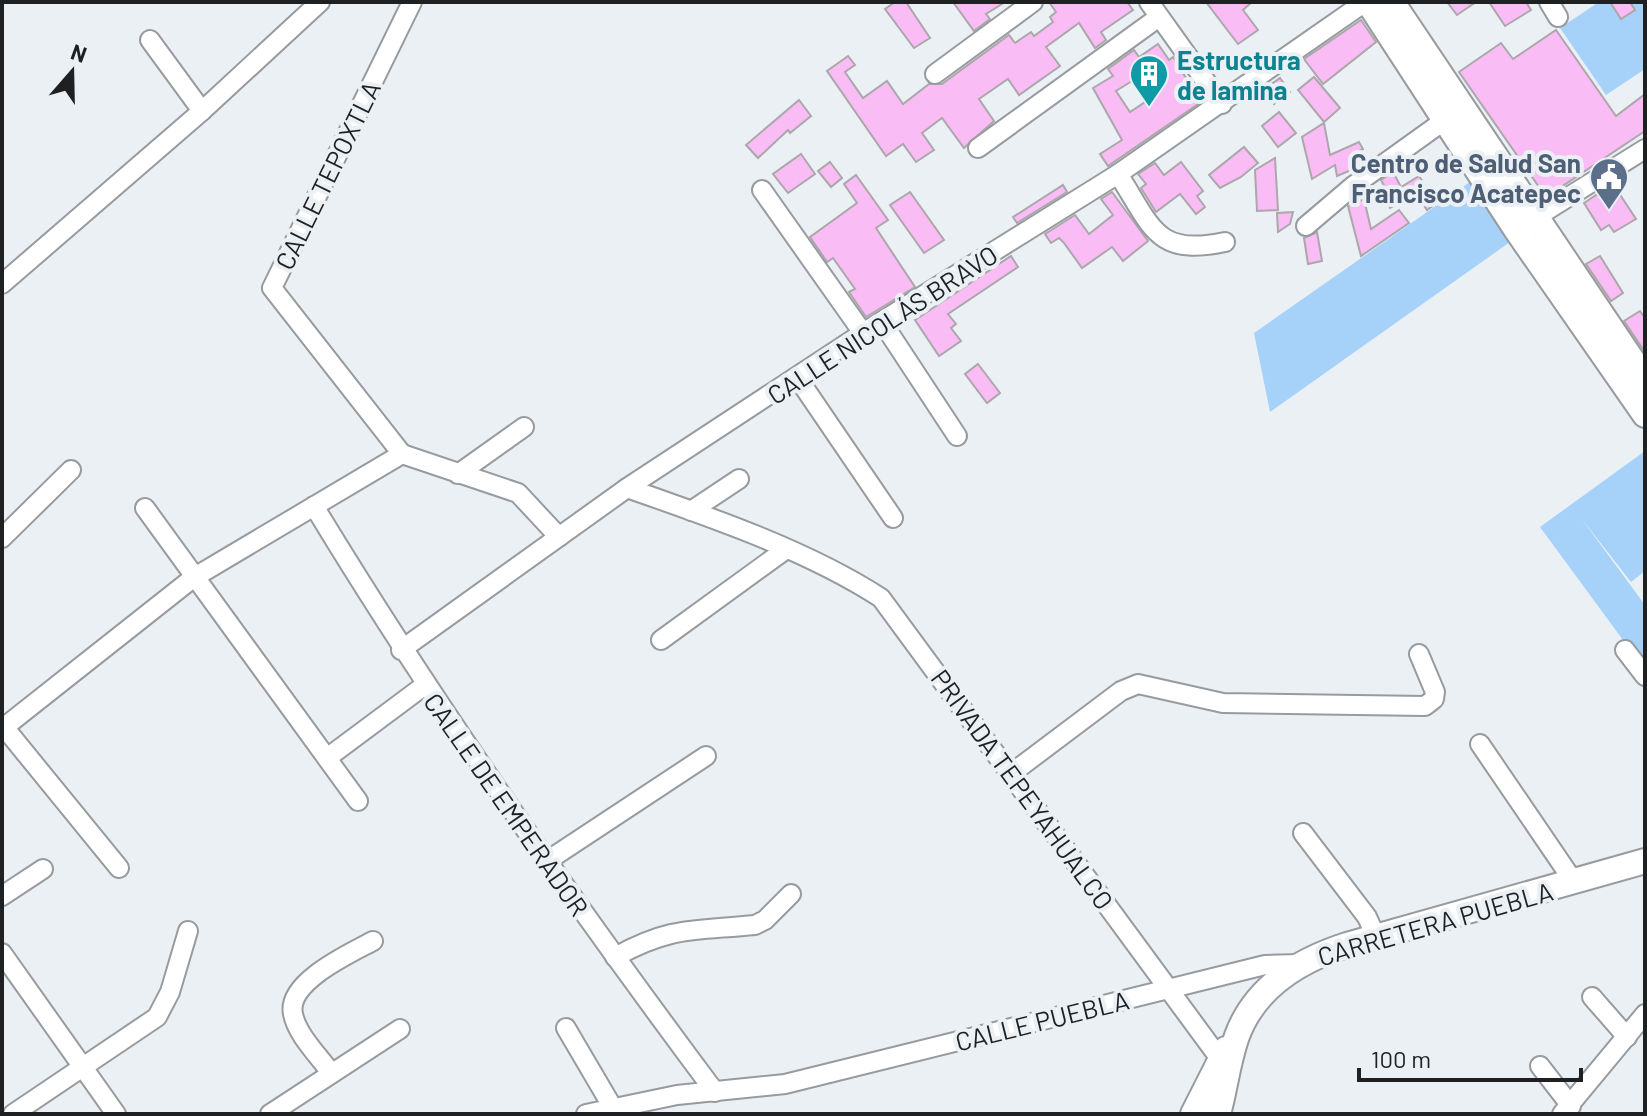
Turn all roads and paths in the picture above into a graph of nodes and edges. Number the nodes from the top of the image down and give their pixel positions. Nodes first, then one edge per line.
1 (320, 2) edge
2 (412, 2) edge
3 (1033, 2) edge
4 (1367, 2) edge
5 (1392, 2) edge
6 (1154, 10) edge
7 (150, 40) dead end
8 (935, 74) dead end
9 (1222, 104) junction
10 (202, 111) junction
11 (1445, 120) junction
12 (978, 148) dead end
13 (1645, 149) edge
14 (1118, 174) junction
15 (762, 190) dead end
16 (1525, 224) junction
17 (1306, 226) dead end
18 (1225, 242) dead end
19 (2, 284) edge
20 (882, 322) junction
21 (863, 333) junction
22 (797, 377) junction
23 (1645, 379) edge
24 (1645, 415) edge
25 (524, 427) dead end
26 (957, 436) dead end
27 (402, 454) junction
28 (71, 470) dead end
29 (458, 474) junction
30 (739, 479) dead end
31 (627, 488) junction
32 (314, 506) junction
33 (145, 508) dead end
34 (691, 511) junction
35 (893, 518) dead end
36 (559, 537) junction
37 (2, 538) edge
38 (785, 550) junction
39 (193, 578) junction
40 (661, 640) dead end
41 (401, 650) junction
42 (1625, 650) dead end
43 (1419, 654) dead end
44 (1645, 676) edge
45 (425, 685) junction
46 (3, 728) edge
47 (1480, 744) dead end
48 (706, 756) dead end
49 (327, 758) junction
50 (1012, 773) junction
51 (358, 801) dead end
52 (1303, 833) dead end
53 (547, 861) junction
54 (1645, 861) edge
55 (119, 868) dead end
56 (43, 869) dead end
57 (1574, 882) junction
58 (791, 894) dead end
59 (2, 896) edge
60 (188, 931) dead end
61 (1376, 937) junction
62 (373, 941) dead end
63 (2, 953) edge
64 (615, 957) junction
65 (1300, 964) junction
66 (1168, 988) junction
67 (1592, 997) dead end
68 (1645, 1014) edge
69 (566, 1028) dead end
70 (400, 1029) dead end
71 (1627, 1037) junction
72 (1226, 1061) junction
73 (80, 1065) junction
74 (1540, 1066) dead end
75 (331, 1073) junction
76 (715, 1092) junction
77 (613, 1108) junction
78 (1566, 1110) edge
79 (13, 1114) edge
80 (116, 1114) edge
81 (270, 1114) edge
82 (586, 1114) edge
83 (1193, 1114) edge
84 (1218, 1114) edge

1 - 10 street
2 - 27 street, CALLE TEPOXTLA
3 - 8 street
4 - 9 street, CALLE NICOLÁS BRAVO
4 - 11 main road
5 - 16 main road
6 - 9 street
6 - 12 street
7 - 10 street
9 - 14 street, CALLE NICOLÁS BRAVO
10 - 19 street
11 - 16 main road
11 - 17 street
13 - 16 street
14 - 18 street
14 - 20 street, CALLE NICOLÁS BRAVO
15 - 21 street
16 - 23 main road
16 - 24 main road
20 - 21 street, CALLE NICOLÁS BRAVO
20 - 26 street
21 - 22 street, CALLE NICOLÁS BRAVO
22 - 31 street, CALLE NICOLÁS BRAVO
22 - 35 street
25 - 29 street
27 - 29 street
27 - 32 street
28 - 37 street
29 - 36 street
30 - 34 street
31 - 34 street, PRIVADA TEPEYAHUALCO
31 - 36 street, CALLE NICOLÁS BRAVO
32 - 39 street
32 - 41 street, CALLE DE EMPERADOR
33 - 39 street
34 - 38 street, PRIVADA TEPEYAHUALCO
36 - 41 street, CALLE NICOLÁS BRAVO
38 - 40 street
38 - 50 street, PRIVADA TEPEYAHUALCO
39 - 46 street
39 - 49 street
41 - 45 street, CALLE DE EMPERADOR
42 - 44 street
43 - 50 street
45 - 49 street
45 - 53 street, CALLE DE EMPERADOR
46 - 55 street
47 - 57 street
48 - 53 street
49 - 51 street
50 - 66 street, PRIVADA TEPEYAHUALCO
52 - 61 street
53 - 64 street, CALLE DE EMPERADOR
54 - 57 main road, CARRETERA PUEBLA
56 - 59 street
57 - 61 main road, CARRETERA PUEBLA
58 - 64 street
60 - 73 street
61 - 65 main road, CARRETERA PUEBLA
62 - 75 street
63 - 73 street
64 - 76 street, CALLE DE EMPERADOR
65 - 66 street, CALLE PUEBLA
65 - 72 main road, CARRETERA PUEBLA
66 - 72 street, PRIVADA TEPEYAHUALCO
66 - 76 street, CALLE PUEBLA
67 - 71 street
68 - 71 street
69 - 77 street
70 - 75 street
71 - 78 street
72 - 83 main road
72 - 84 main road
73 - 79 street
73 - 80 street
74 - 78 street
75 - 81 street
76 - 77 street, CALLE PUEBLA
77 - 82 street, CALLE PUEBLA

